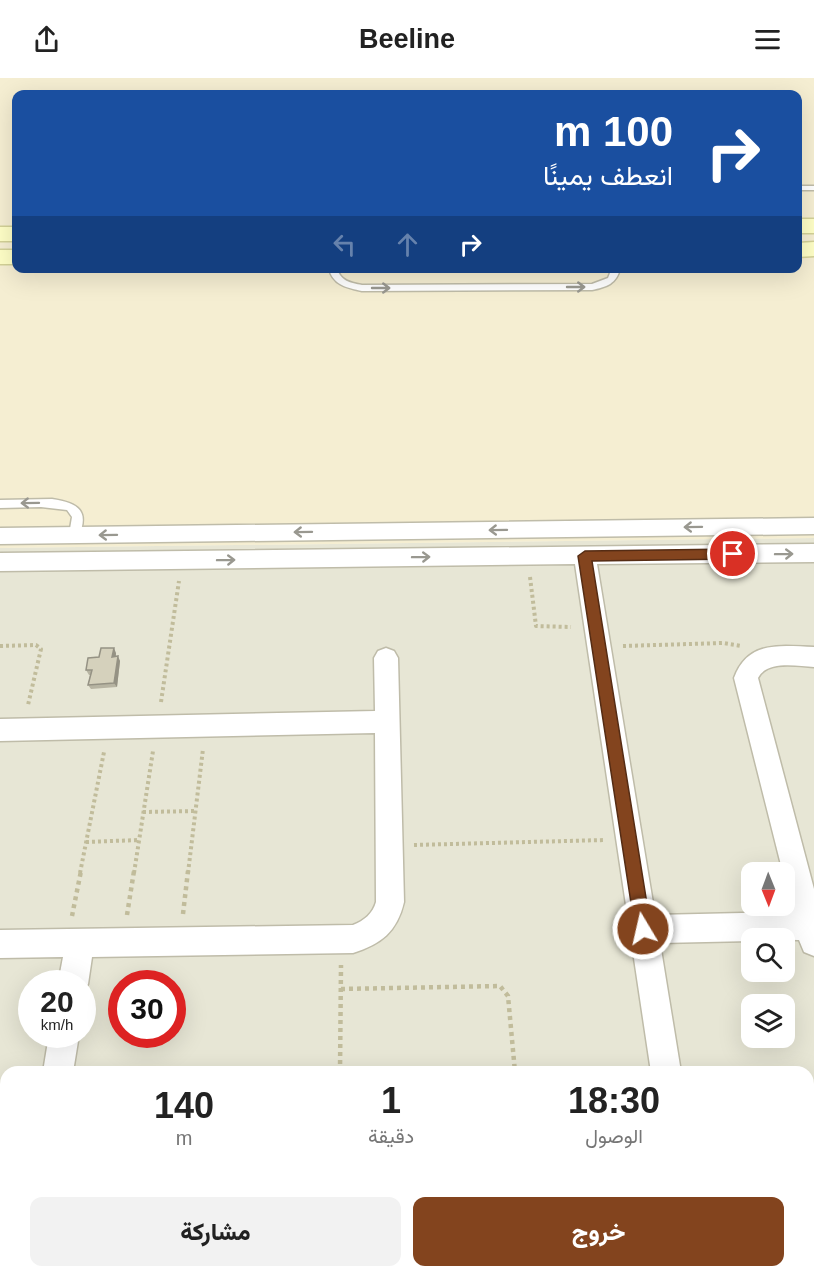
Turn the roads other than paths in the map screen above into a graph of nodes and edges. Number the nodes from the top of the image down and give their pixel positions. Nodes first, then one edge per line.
1 (334, 273) edge
2 (615, 273) edge
3 (0, 504) edge
4 (814, 526) edge
5 (726, 527) junction
6 (185, 534) junction
7 (74, 535) junction
8 (0, 536) edge
9 (814, 553) edge
10 (733, 554) junction
11 (585, 556) junction
12 (182, 560) junction
13 (0, 562) edge
14 (814, 657) edge
15 (386, 658) dead end
16 (387, 722) junction
17 (11, 729) edge
18 (643, 929) junction
19 (812, 934) edge
20 (73, 943) junction
21 (0, 944) edge
22 (73, 970) edge
23 (62, 1048) edge
24 (59, 1066) edge
25 (665, 1066) edge

1 -> 2 lane
7 -> 3 lane
4 - 5 street
5 -> 6 street
5 - 10 street
6 -> 7 street
6 - 12 street
7 - 8 street
10 -> 9 street
10 - 11 street
12 -> 11 street
11 - 18 street
12 - 13 street
14 - 19 street
15 - 16 street
16 - 17 street
16 - 20 street
18 - 19 street
18 - 25 street
20 - 21 street
20 - 22 street
23 - 24 street

